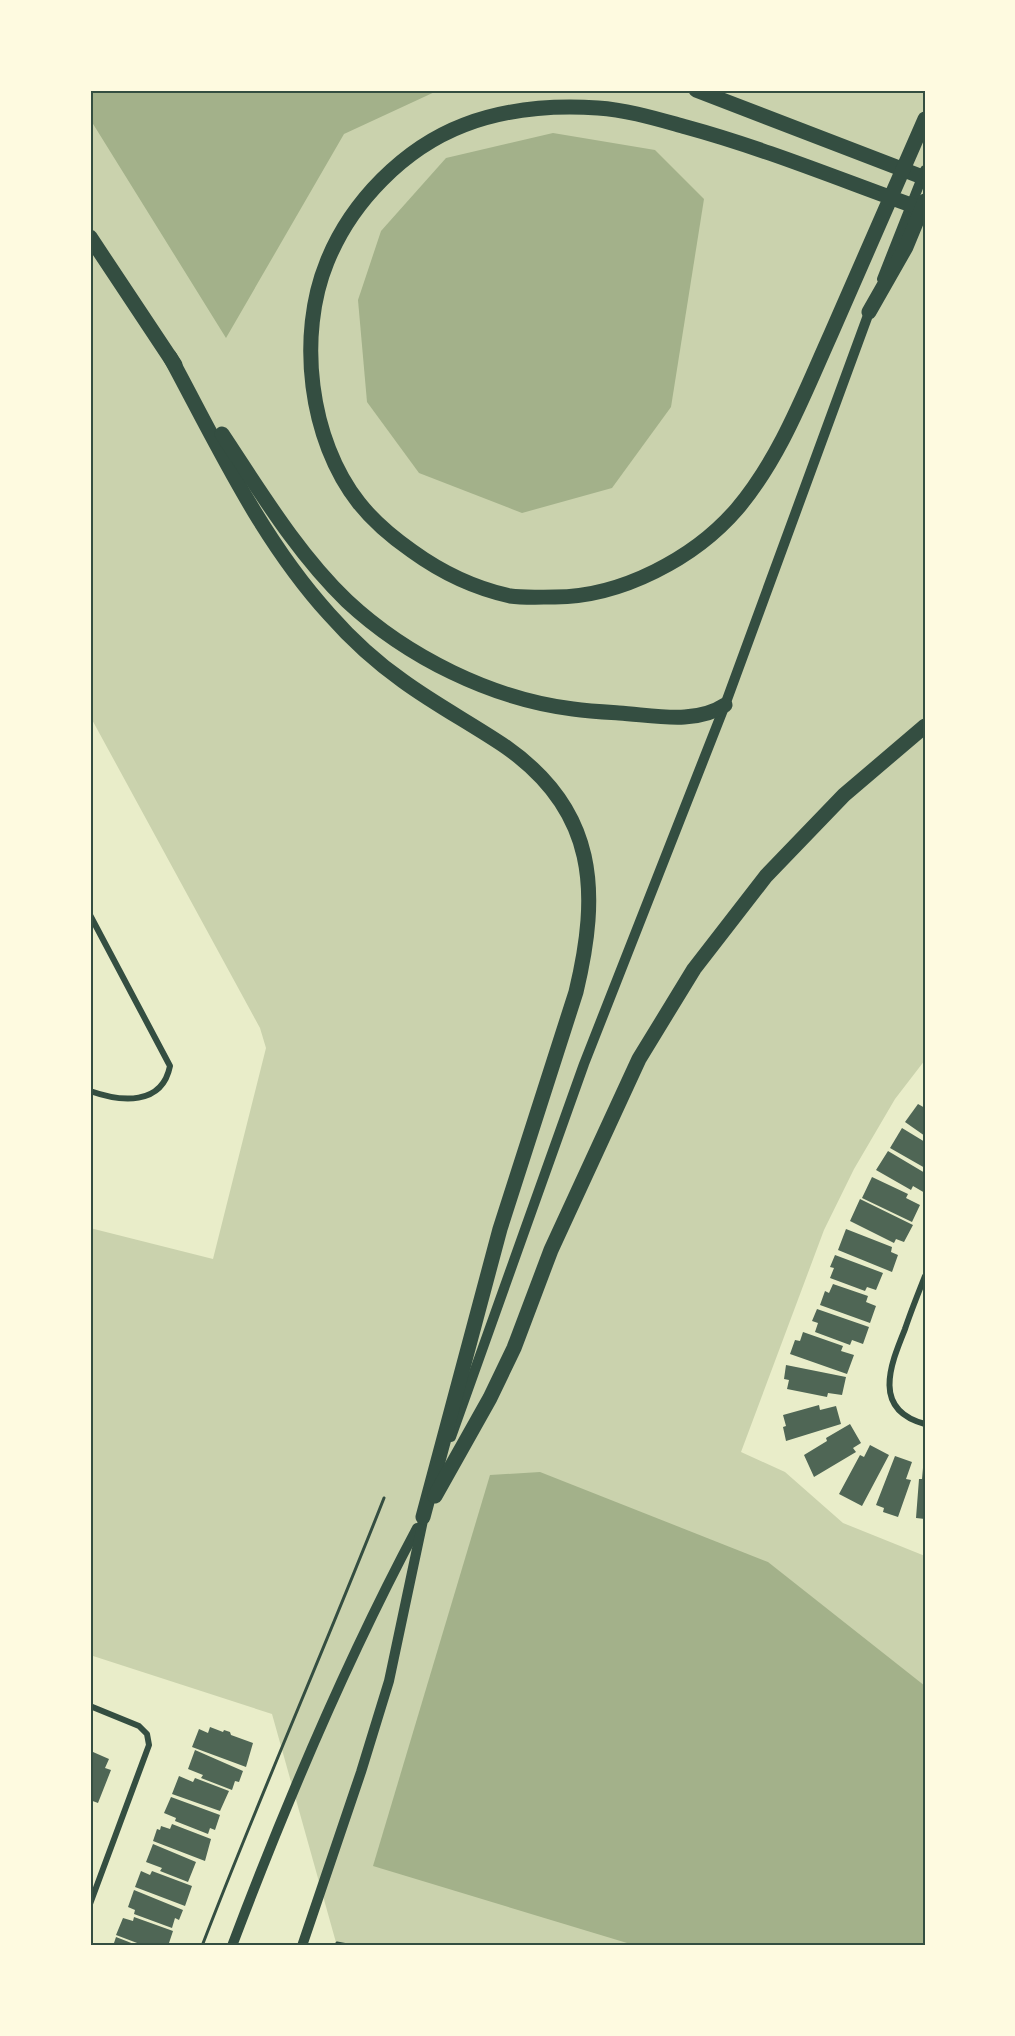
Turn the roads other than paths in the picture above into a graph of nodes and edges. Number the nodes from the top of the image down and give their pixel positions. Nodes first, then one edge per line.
1 (696, 90) edge
2 (925, 119) edge
3 (925, 170) edge
4 (925, 178) edge
5 (925, 201) edge
6 (925, 210) edge
7 (90, 237) edge
8 (901, 245) junction
9 (869, 312) joint
10 (170, 357) junction
11 (725, 705) junction
12 (925, 726) edge
13 (90, 915) edge
14 (90, 1092) edge
15 (925, 1276) edge
16 (925, 1424) edge
17 (423, 1517) junction
18 (90, 1706) edge
19 (90, 1904) edge
20 (234, 1943) edge
21 (302, 1946) edge

1 - 4 highway
2 - 6 highway
3 - 8 main road
5 - 8 highway
7 - 10 highway
8 - 9 highway
9 - 11 main road
10 - 11 highway
10 - 17 highway
11 - 17 main road
12 - 17 highway
13 - 14 street
15 - 16 street
17 - 20 main road
17 - 21 main road
18 - 19 street

